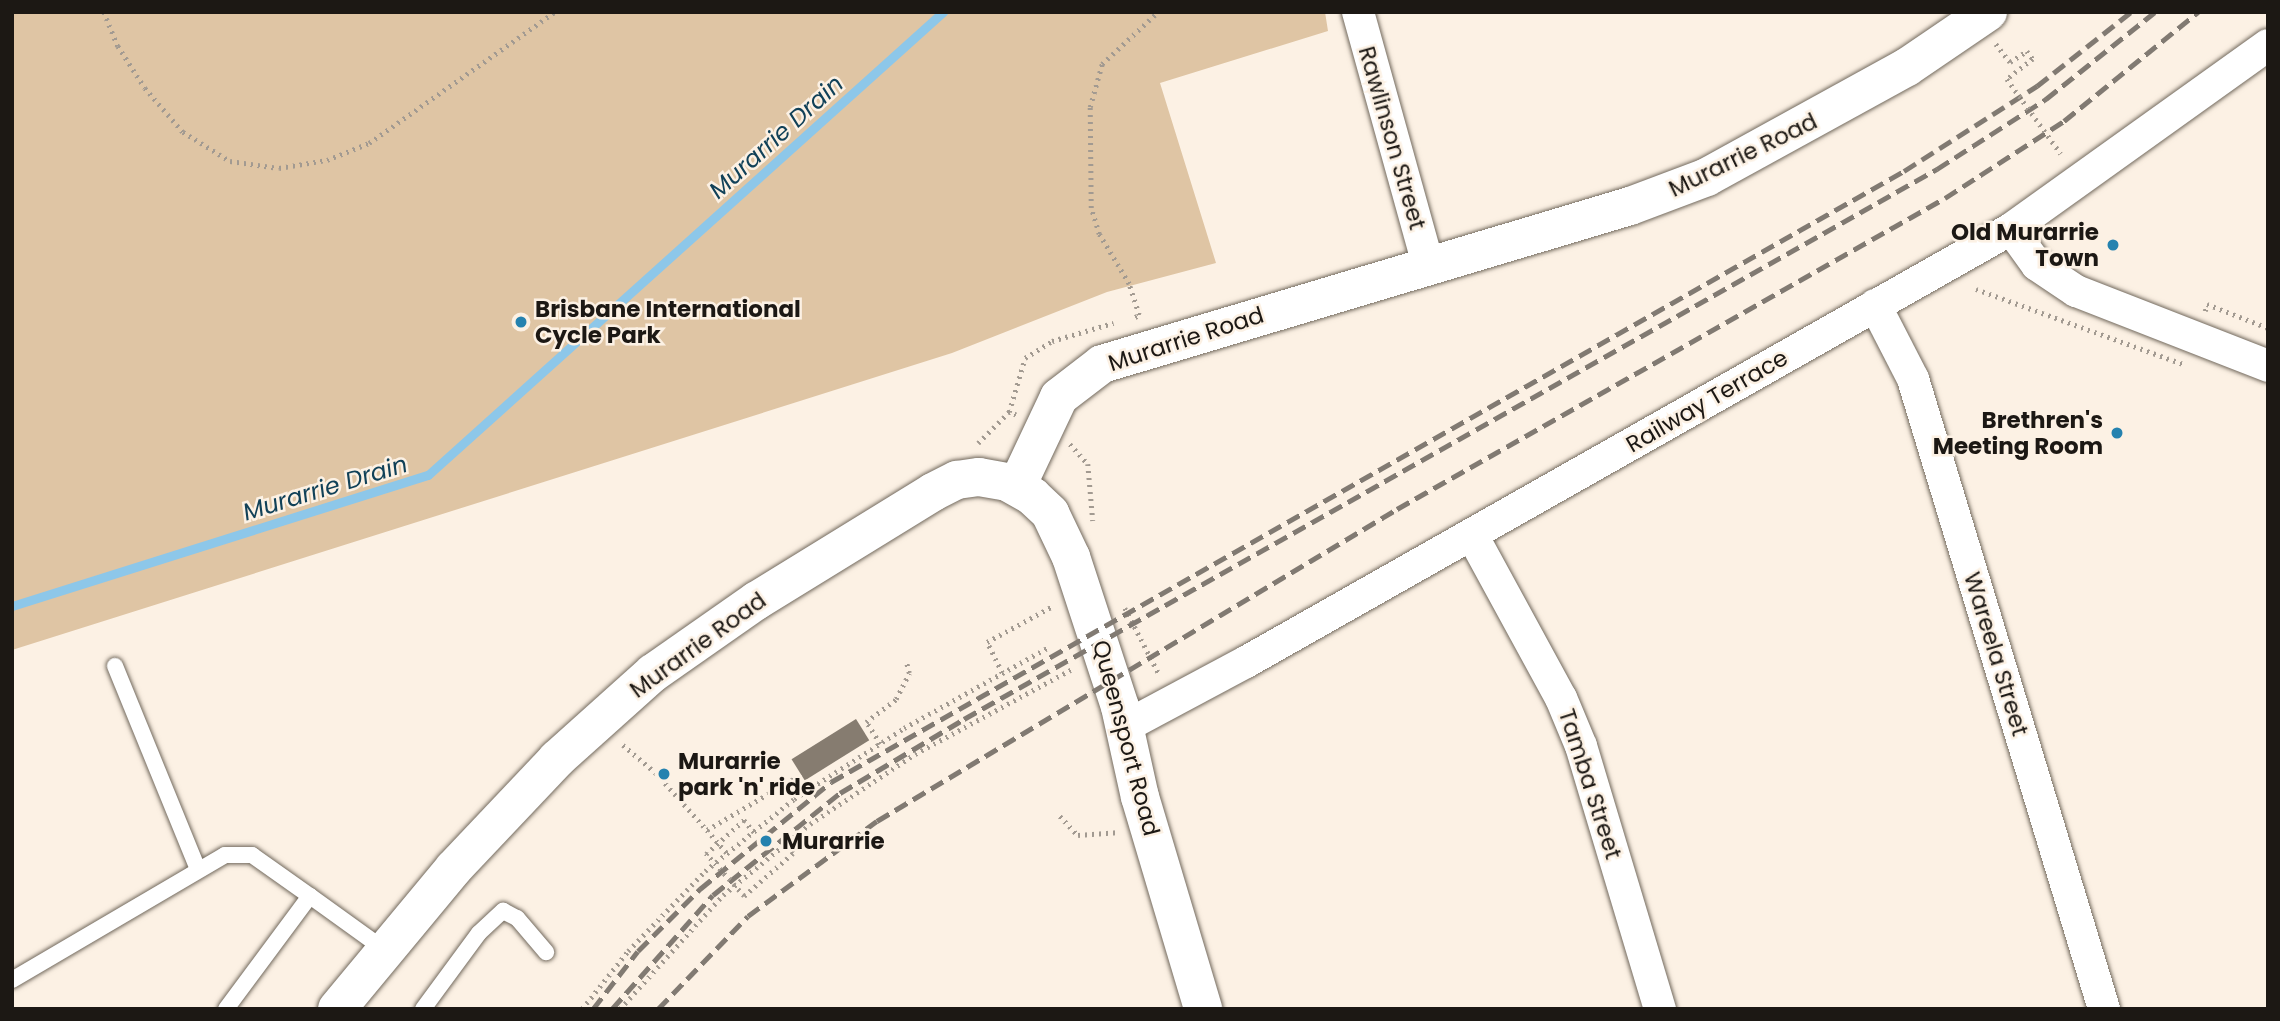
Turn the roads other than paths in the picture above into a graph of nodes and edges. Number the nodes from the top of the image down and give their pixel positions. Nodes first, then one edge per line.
1 (1358, 12) edge
2 (1988, 12) edge
3 (2268, 45) edge
4 (2011, 229) junction
5 (1428, 264) junction
6 (1875, 305) junction
7 (2268, 366) edge
8 (1017, 486) junction
9 (1472, 535) junction
10 (115, 666) dead end
11 (1126, 726) junction
12 (198, 869) junction
13 (310, 896) junction
14 (385, 950) junction
15 (546, 952) dead end
16 (12, 981) edge
17 (226, 1009) edge
18 (337, 1009) edge
19 (423, 1009) edge
20 (1203, 1009) edge
21 (1660, 1009) edge
22 (2104, 1009) edge

1 - 5 street, Rawlinson Street
2 - 5 street, Murarrie Road
3 - 4 street, Railway Terrace
4 - 6 street, Railway Terrace
4 - 7 street
5 - 8 street, Murarrie Road
6 - 9 street, Railway Terrace
6 - 22 street, Wareela Street
8 - 11 street, Queensport Road
8 - 14 street, Murarrie Road
9 - 11 street, Railway Terrace
9 - 21 street, Tamba Street
10 - 12 lane
11 - 20 street, Queensport Road
12 - 13 lane
12 - 16 lane
13 - 14 lane
13 - 17 lane
14 - 18 street, Murarrie Road
15 - 19 lane

